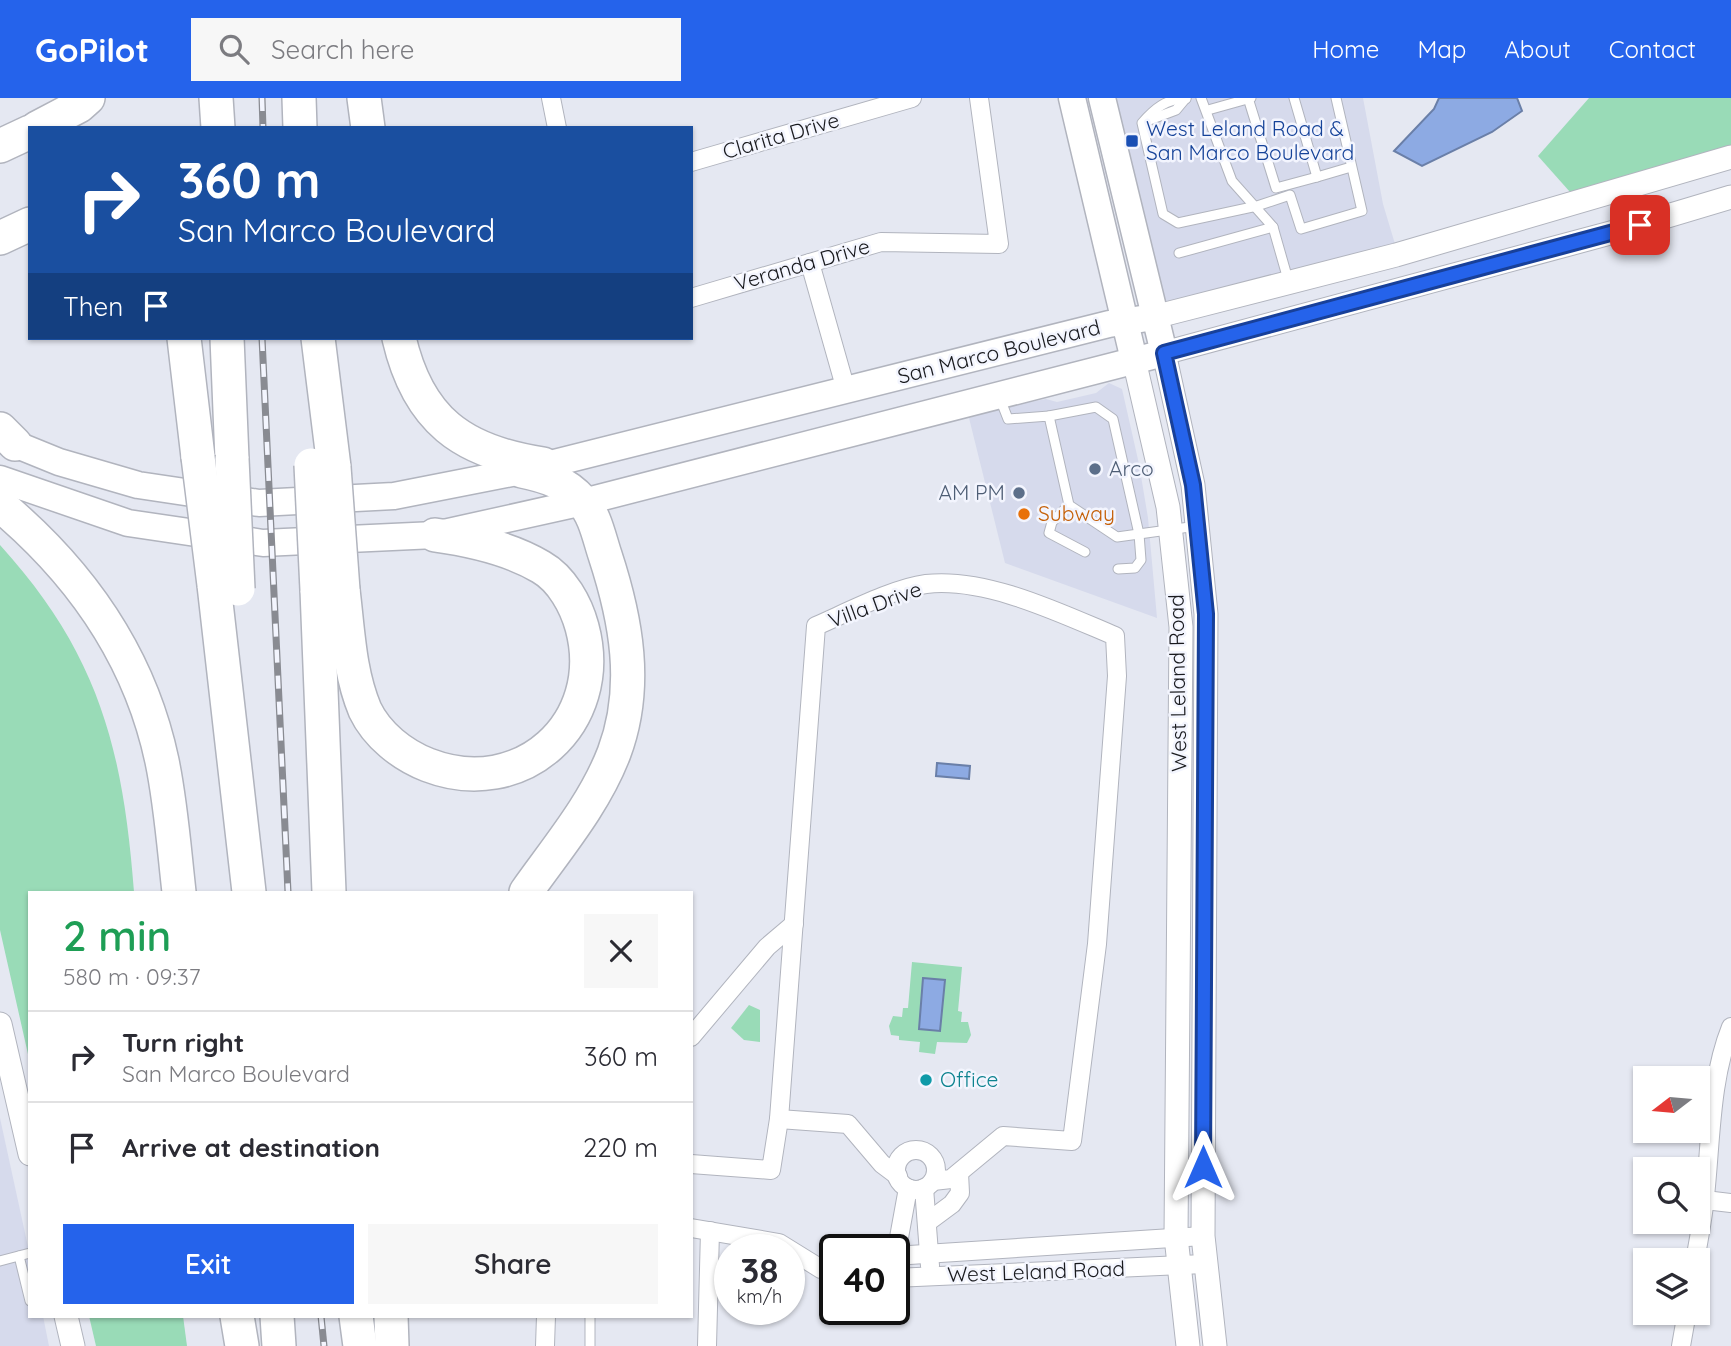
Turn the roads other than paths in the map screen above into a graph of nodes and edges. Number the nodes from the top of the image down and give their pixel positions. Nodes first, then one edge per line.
1 (88, 98) edge
2 (216, 98) edge
3 (299, 98) edge
4 (364, 98) edge
5 (551, 98) edge
6 (912, 98) edge
7 (979, 98) edge
8 (1102, 98) edge
9 (1186, 98) edge
10 (1201, 98) edge
11 (1249, 98) edge
12 (1294, 98) edge
13 (1336, 98) edge
14 (1073, 102) edge
15 (1208, 110) junction
16 (41, 126) edge
17 (218, 126) edge
18 (300, 126) edge
19 (368, 126) edge
20 (557, 126) edge
21 (28, 133) edge
22 (0, 146) edge
23 (1731, 158) edge
24 (693, 161) edge
25 (1351, 167) junction
26 (1317, 177) junction
27 (1288, 190) junction
28 (1731, 197) edge
29 (1257, 206) junction
30 (28, 225) edge
31 (1273, 228) junction
32 (0, 238) edge
33 (1179, 253) dead end
34 (810, 263) junction
35 (1289, 284) junction
36 (693, 297) edge
37 (1154, 317) junction
38 (1125, 321) junction
39 (1052, 338) junction
40 (184, 340) edge
41 (227, 340) edge
42 (307, 340) edge
43 (318, 340) edge
44 (400, 340) edge
45 (1164, 353) junction
46 (1134, 360) junction
47 (846, 390) junction
48 (998, 395) junction
49 (1049, 416) junction
50 (5, 437) edge
51 (322, 466) junction
52 (533, 468) junction
53 (0, 479) edge
54 (583, 502) junction
55 (0, 505) edge
56 (1069, 505) junction
57 (1199, 526) junction
58 (1171, 529) junction
59 (1139, 534) junction
60 (435, 535) junction
61 (1085, 552) dead end
62 (1118, 569) dead end
63 (226, 587) junction
64 (330, 590) junction
65 (179, 891) edge
66 (252, 891) edge
67 (329, 891) edge
68 (527, 891) edge
69 (794, 924) junction
70 (0, 1024) edge
71 (1731, 1027) edge
72 (693, 1035) edge
73 (779, 1119) junction
74 (28, 1145) edge
75 (1708, 1157) edge
76 (973, 1158) junction
77 (693, 1164) edge
78 (959, 1173) junction
79 (920, 1180) junction
80 (1710, 1201) edge
81 (1731, 1203) edge
82 (929, 1221) junction
83 (693, 1228) edge
84 (710, 1231) junction
85 (902, 1234) edge
86 (1203, 1236) junction
87 (1176, 1237) junction
88 (28, 1254) edge
89 (931, 1254) junction
90 (910, 1255) edge
91 (19, 1256) junction
92 (0, 1261) edge
93 (1204, 1264) junction
94 (1177, 1266) junction
95 (819, 1268) edge
96 (929, 1276) junction
97 (910, 1277) edge
98 (28, 1293) edge
99 (66, 1318) edge
100 (237, 1318) edge
101 (276, 1318) edge
102 (356, 1318) edge
103 (391, 1318) edge
104 (546, 1318) edge
105 (590, 1318) edge
106 (1685, 1325) edge
107 (73, 1346) edge
108 (242, 1346) edge
109 (279, 1346) edge
110 (360, 1346) edge
111 (392, 1346) edge
112 (545, 1346) edge
113 (590, 1346) edge
114 (708, 1346) edge
115 (1188, 1346) edge
116 (1215, 1346) edge
117 (1681, 1346) edge

1 - 16 highway
2 - 17 highway
3 - 18 highway
4 - 19 highway
5 - 20 street
6 - 24 street, Clarita Drive
7 - 34 street, Veranda Drive
8 - 37 main road, West Leland Road
9 - 29 lane
10 - 15 lane
11 - 15 lane
11 - 27 lane
12 - 26 lane
13 - 25 lane
14 - 38 main road, West Leland Road
14 - 39 main road
15 - 29 lane
21 - 22 highway
23 - 35 street, San Marco Boulevard
25 - 26 lane
25 - 27 lane
26 - 27 lane
27 - 29 lane
28 - 45 street, San Marco Boulevard
29 - 31 lane
30 - 32 highway
31 - 33 lane
31 - 35 lane
34 - 36 street, Veranda Drive
34 - 47 street
35 - 37 street, San Marco Boulevard
37 - 38 main road, San Marco Boulevard
37 - 45 main road, West Leland Road
38 - 39 main road, San Marco Boulevard
38 - 46 main road, West Leland Road
39 - 47 main road, San Marco Boulevard
40 - 63 highway, bridge
41 - 63 highway, bridge
42 - 51 highway
43 - 51 highway
44 - 52 highway
45 - 46 main road, San Marco Boulevard
45 - 57 street, West Leland Road
46 - 48 main road, San Marco Boulevard
46 - 58 street, West Leland Road
47 - 52 main road, San Marco Boulevard
48 - 49 lane
48 - 54 main road, San Marco Boulevard
49 - 56 lane
49 - 59 lane
50 - 52 main road, San Marco Boulevard
51 - 64 highway, bridge
52 - 54 highway
53 - 60 main road, San Marco Boulevard
54 - 60 main road, San Marco Boulevard
54 - 68 highway
55 - 65 highway
56 - 59 lane
56 - 61 lane
57 - 58 lane
57 - 86 street, West Leland Road
58 - 59 lane
58 - 87 street, West Leland Road
59 - 62 lane
60 - 64 highway
63 - 66 highway
64 - 67 highway
69 - 72 street
69 - 73 street, Villa Drive
69 - 76 street, Villa Drive
70 - 74 street
71 - 75 street
73 - 77 street, Villa Drive
73 - 79 street
76 - 78 street, Villa Drive
76 - 79 street, Villa Drive
78 - 79 street, Villa Drive
78 - 82 street
79 - 82 street
79 - 85 street
80 - 81 street
82 - 89 street
83 - 84 street
84 - 95 street
84 - 114 street
86 - 87 street, West Leland Road
86 - 93 street, West Leland Road
87 - 89 street, West Leland Road
87 - 94 street, West Leland Road
88 - 91 lane
89 - 90 street, West Leland Road
89 - 96 street
91 - 92 lane
91 - 98 lane
93 - 94 street, West Leland Road
93 - 116 street, West Leland Road
94 - 96 street, West Leland Road
94 - 115 street, West Leland Road
96 - 97 street, West Leland Road
99 - 107 street
100 - 108 highway
101 - 109 highway
102 - 110 highway
103 - 111 highway
104 - 112 street
105 - 113 lane
106 - 117 street

